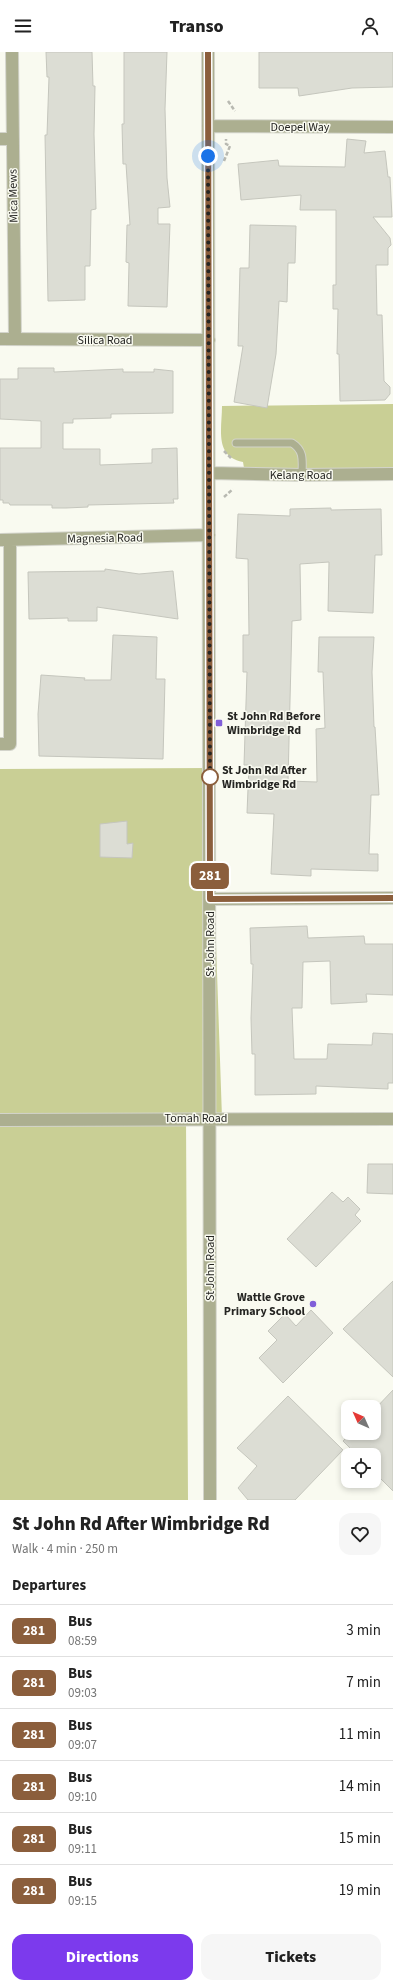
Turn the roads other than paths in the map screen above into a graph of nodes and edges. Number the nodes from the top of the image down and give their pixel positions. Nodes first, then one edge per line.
1 (12, 52) edge
2 (208, 52) edge
3 (208, 126) junction
4 (393, 126) edge
5 (0, 139) edge
6 (13, 139) junction
7 (0, 339) edge
8 (15, 339) junction
9 (209, 340) junction
10 (236, 443) dead end
11 (210, 473) junction
12 (393, 474) edge
13 (302, 475) junction
14 (209, 535) junction
15 (5, 540) edge
16 (5, 744) edge
17 (393, 898) edge
18 (210, 899) junction
19 (210, 1118) junction
20 (393, 1119) edge
21 (0, 1120) edge
22 (210, 1500) edge

1 - 6 street, Mica Mews
2 - 3 street, St John Road
3 - 4 street, Doepel Way
3 - 9 street, St John Road
5 - 6 street
6 - 8 street, Mica Mews
7 - 8 street, Silica Road
8 - 9 street, Silica Road
9 - 11 street, St John Road
10 - 13 lane
11 - 13 street, Kelang Road
11 - 14 street, St John Road
12 - 13 street, Kelang Road
14 - 15 street, Magnesia Road
14 - 18 street, St John Road
15 - 16 street
17 - 18 street
18 - 19 street, St John Road
19 - 20 street, Tomah Road
19 - 21 street, Tomah Road
19 - 22 street, St John Road

